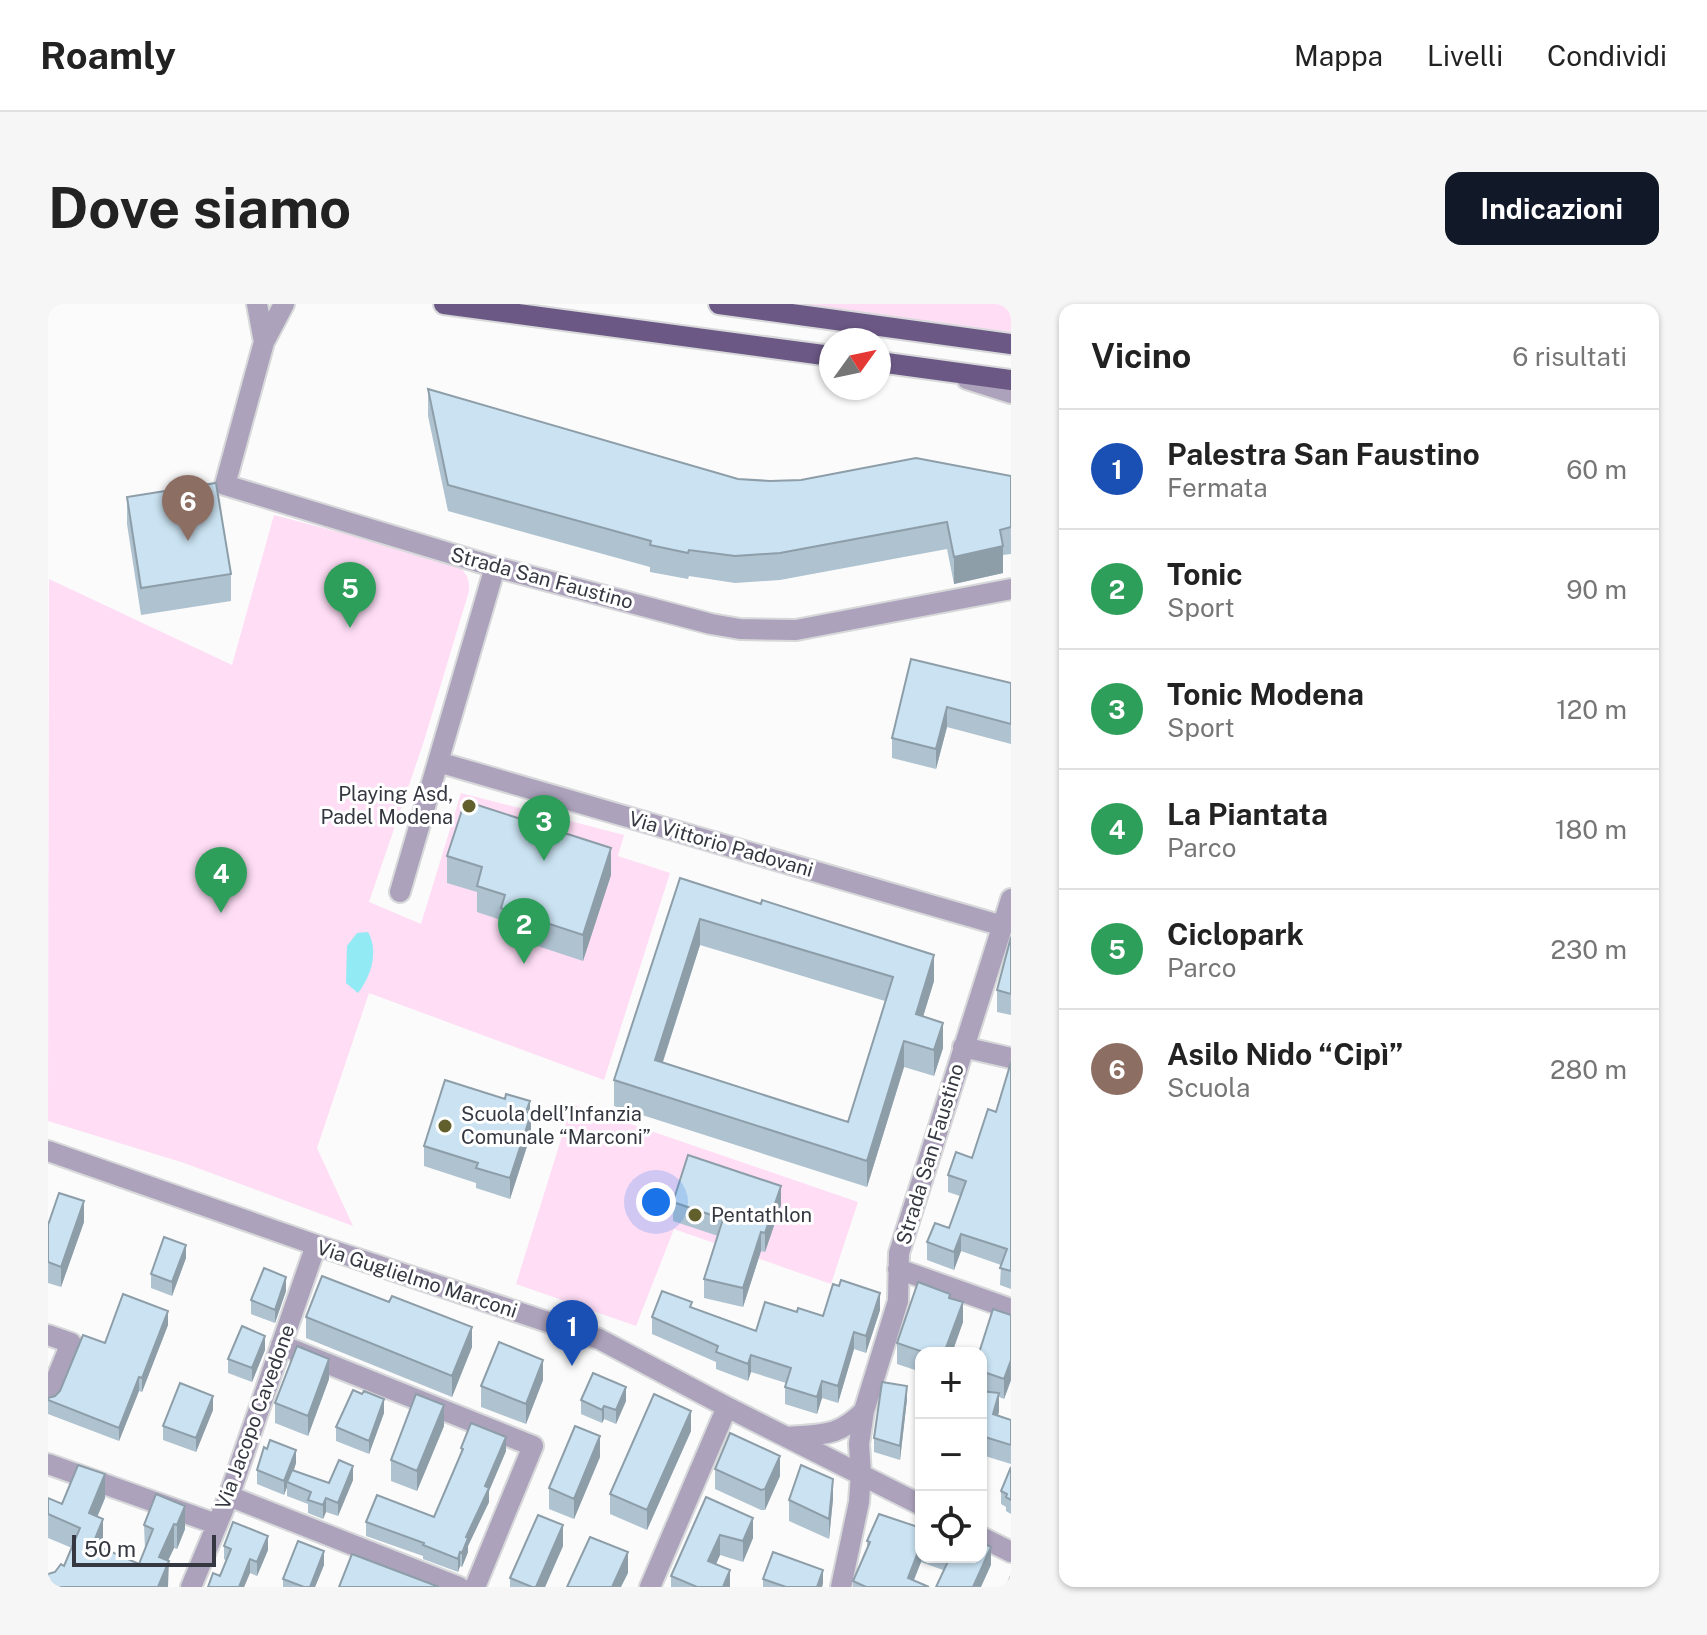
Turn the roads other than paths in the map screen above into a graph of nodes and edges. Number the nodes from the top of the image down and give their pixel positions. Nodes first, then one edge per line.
1 (257, 304) edge
2 (284, 304) edge
3 (444, 304) edge
4 (719, 304) edge
5 (264, 342) junction
6 (1011, 344) edge
7 (819, 354) edge
8 (891, 364) edge
9 (941, 370) junction
10 (1011, 380) edge
11 (1011, 393) edge
12 (495, 567) junction
13 (1011, 589) edge
14 (438, 762) junction
15 (400, 892) dead end
16 (1011, 899) edge
17 (1003, 926) junction
18 (963, 1047) junction
19 (1011, 1058) edge
20 (48, 1151) edge
21 (316, 1245) junction
22 (898, 1269) junction
23 (1011, 1309) edge
24 (48, 1335) edge
25 (281, 1345) junction
26 (48, 1399) edge
27 (727, 1407) junction
28 (864, 1411) junction
29 (786, 1437) junction
30 (48, 1464) edge
31 (861, 1474) junction
32 (229, 1496) junction
33 (915, 1502) edge
34 (216, 1524) junction
35 (987, 1540) edge
36 (1011, 1552) edge
37 (191, 1587) edge
38 (459, 1587) edge
39 (475, 1587) edge
40 (650, 1587) edge
41 (841, 1587) edge

1 - 5 street, Strada San Faustino
2 - 5 street, Strada San Faustino
3 - 7 main road
4 - 6 main road
5 - 12 street, Strada San Faustino
8 - 9 main road
9 - 10 main road
9 - 11 street
12 - 13 street, Strada San Faustino
12 - 14 street
14 - 15 street
14 - 17 street, Via Vittorio Padovani
16 - 17 street, Strada San Faustino
17 - 18 street, Strada San Faustino
18 - 19 street
18 - 22 street, Strada San Faustino
20 - 21 street, Via Guglielmo Marconi
21 - 25 street, Via Jacopo Cavedone
21 - 27 street, Via Guglielmo Marconi
22 - 23 street
22 - 28 street, Strada San Faustino
24 - 26 street
25 - 32 street, Via Jacopo Cavedone
25 - 39 street
27 - 29 street, Via Guglielmo Marconi
27 - 40 street
28 - 29 street
28 - 31 street, Strada San Faustino
29 - 31 street, Via Guglielmo Marconi
30 - 34 street
31 - 33 street, Via Guglielmo Marconi
31 - 41 street, Strada San Faustino
32 - 34 street, Via Jacopo Cavedone
32 - 38 street
34 - 37 street, Via Jacopo Cavedone
35 - 36 street

